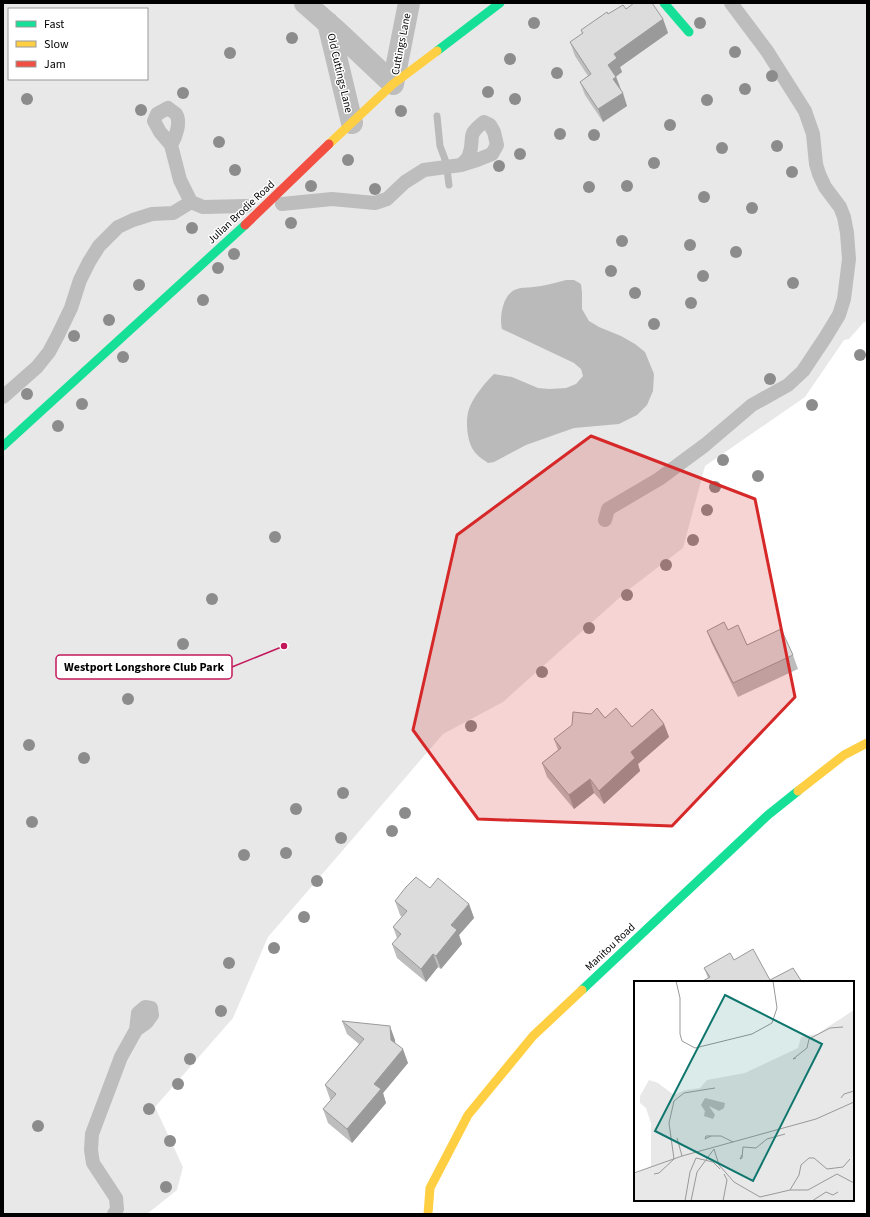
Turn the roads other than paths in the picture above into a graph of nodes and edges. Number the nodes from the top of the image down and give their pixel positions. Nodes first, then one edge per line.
1 (305, 3) edge
2 (409, 3) edge
3 (500, 3) edge
4 (664, 3) edge
5 (732, 3) edge
6 (328, 23) junction
7 (689, 32) dead end
8 (393, 84) junction
9 (352, 123) junction
10 (171, 144) dead end
11 (461, 165) dead end
12 (191, 202) junction
13 (282, 204) dead end
14 (246, 206) dead end
15 (3, 397) edge
16 (3, 446) edge
17 (605, 520) dead end
18 (867, 743) edge
19 (136, 1030) dead end
20 (114, 1214) edge
21 (428, 1214) edge

1 - 6 street, Old Cuttings Lane
2 - 8 street, Cuttings Lane
3 - 8 street, Julian Brodie Road
4 - 7 street
5 - 17 lane
6 - 8 street, Old Cuttings Lane
6 - 9 street, Old Cuttings Lane
8 - 9 street, Julian Brodie Road
9 - 16 street, Julian Brodie Road
10 - 12 lane
11 - 13 lane
12 - 14 lane
12 - 15 lane
18 - 21 street, Manitou Road
19 - 20 lane

